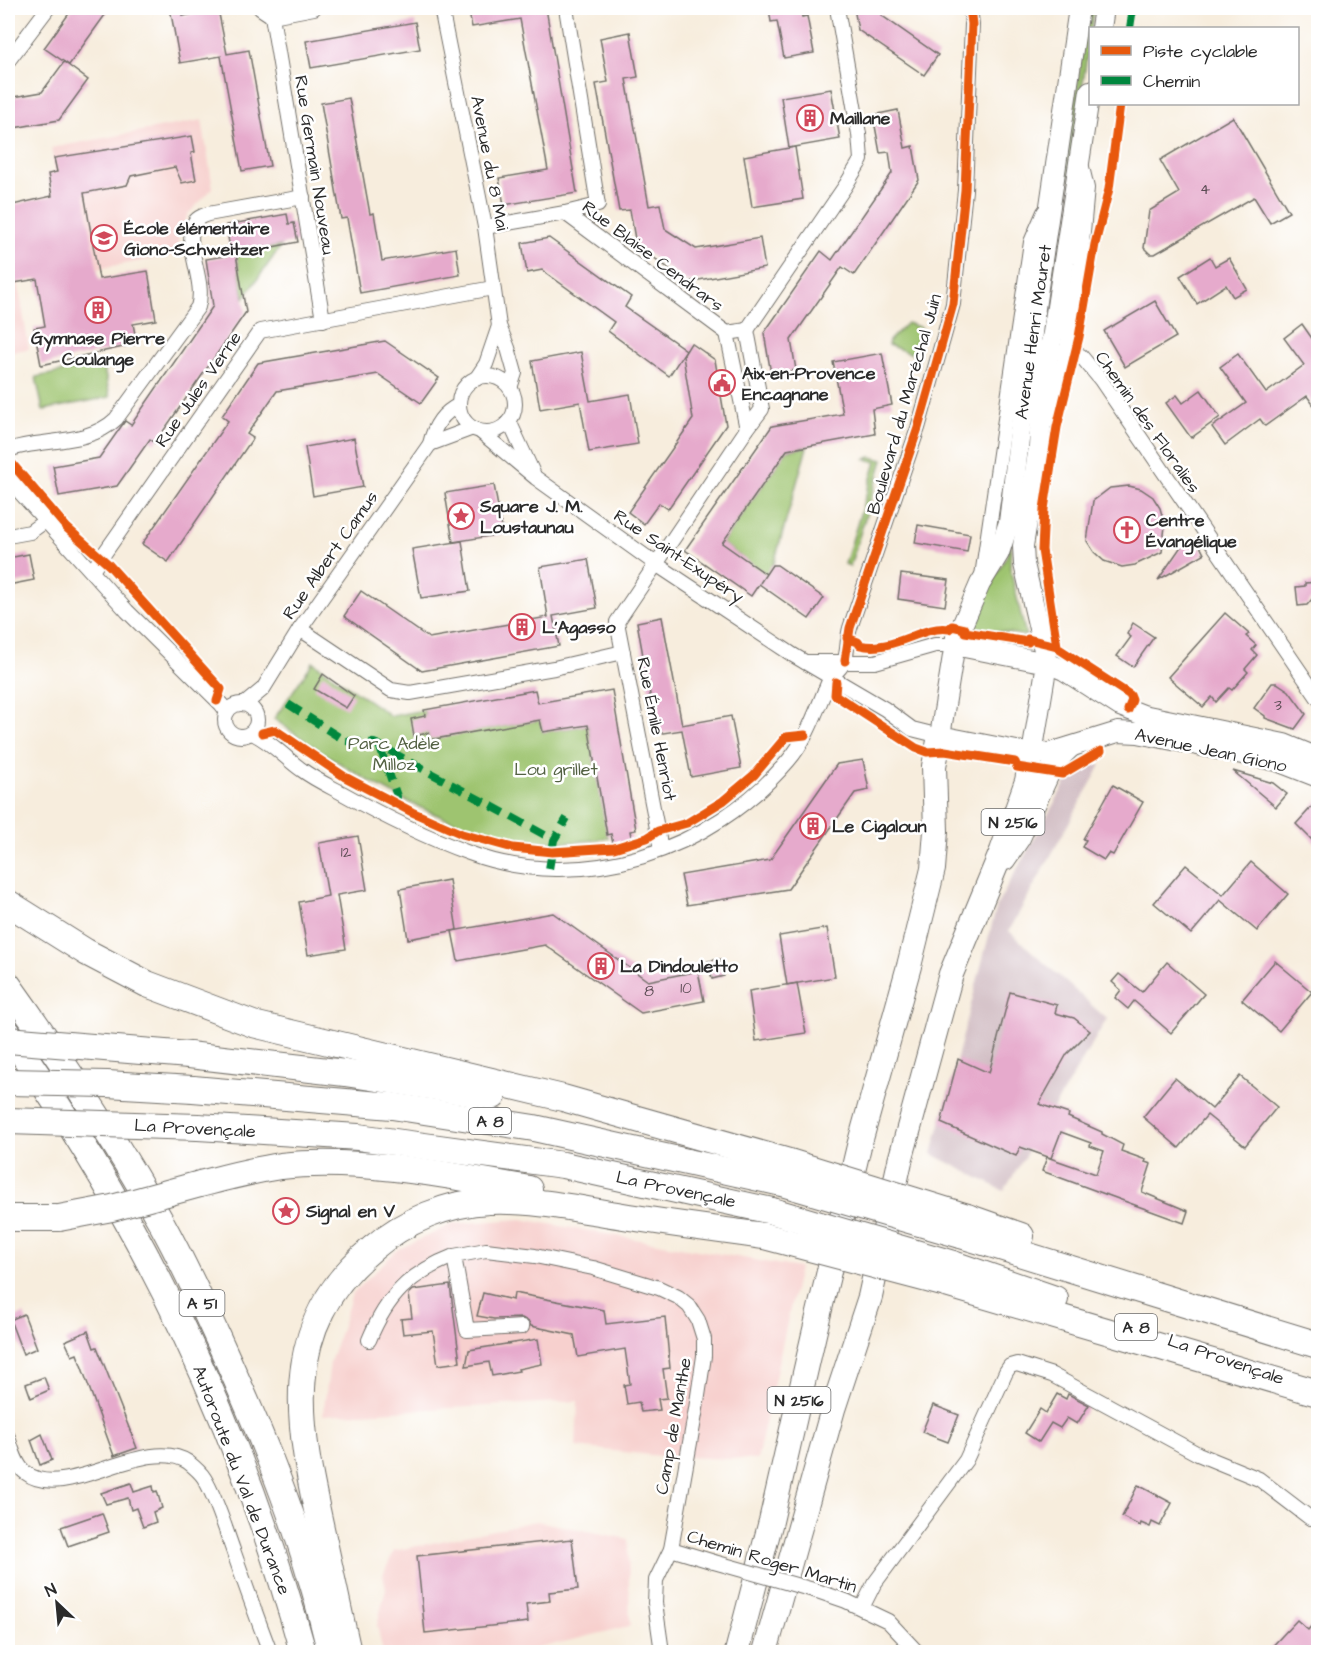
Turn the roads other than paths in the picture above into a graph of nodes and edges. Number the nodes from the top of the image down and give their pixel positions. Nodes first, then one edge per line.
1 (48, 8) edge
2 (260, 8) edge
3 (314, 8) edge
4 (441, 8) edge
5 (566, 8) edge
6 (837, 8) edge
7 (970, 8) edge
8 (1080, 8) edge
9 (1104, 8) edge
10 (272, 16) junction
11 (1101, 27) edge
12 (8, 61) edge
13 (1089, 99) edge
14 (1053, 194) junction
15 (303, 197) junction
16 (565, 213) junction
17 (485, 227) junction
18 (493, 288) junction
19 (323, 320) junction
20 (499, 326) junction
21 (747, 330) junction
22 (727, 333) junction
23 (1049, 350) junction
24 (476, 379) junction
25 (510, 388) junction
26 (459, 405) junction
27 (509, 421) junction
28 (747, 429) junction
29 (477, 430) junction
30 (430, 444) junction
31 (8, 450) edge
32 (536, 478) junction
33 (8, 479) edge
34 (45, 520) junction
35 (8, 536) edge
36 (656, 564) junction
37 (92, 572) junction
38 (980, 584) junction
39 (300, 629) junction
40 (954, 645) junction
41 (623, 652) junction
42 (845, 661) junction
43 (804, 662) junction
44 (1047, 663) junction
45 (830, 678) junction
46 (263, 689) junction
47 (1318, 698) edge
48 (244, 704) junction
49 (227, 712) junction
50 (255, 723) junction
51 (940, 736) junction
52 (1071, 747) junction
53 (1032, 753) junction
54 (1318, 758) edge
55 (1318, 777) edge
56 (661, 849) junction
57 (986, 888) junction
58 (8, 903) edge
59 (8, 985) edge
60 (8, 1033) edge
61 (8, 1040) edge
62 (8, 1057) edge
63 (8, 1082) edge
64 (8, 1121) edge
65 (786, 1172) junction
66 (8, 1218) edge
67 (764, 1236) junction
68 (454, 1256) junction
69 (949, 1274) junction
70 (169, 1302) junction
71 (522, 1327) dead end
72 (369, 1340) dead end
73 (1318, 1343) edge
74 (1318, 1392) edge
75 (8, 1437) edge
76 (1310, 1518) dead end
77 (671, 1549) junction
78 (862, 1608) junction
79 (270, 1653) edge
80 (303, 1653) edge
81 (331, 1653) edge
82 (348, 1653) edge
83 (662, 1653) edge
84 (737, 1653) edge
85 (765, 1653) edge
86 (917, 1653) edge

1 - 12 street
2 - 10 street
3 - 10 street
4 - 17 street, Avenue du 8 Mai
5 - 16 street
6 - 21 street
7 - 42 street, Boulevard du Maréchal Juin
8 - 14 main road, Avenue Henri Mouret
9 - 11 main road
10 - 15 street, Rue Germain Nouveau
13 - 23 main road, Avenue Henri Mouret
14 - 23 main road, Avenue Henri Mouret
14 - 38 street
15 - 19 street, Rue Germain Nouveau
15 - 31 street
16 - 17 street, Rue Blaise Cendrars
16 - 22 street, Rue Blaise Cendrars
17 - 18 street, Avenue du 8 Mai
18 - 19 street, Rue Jules Verne
18 - 20 street, Avenue du 8 Mai
19 - 37 street, Rue Jules Verne
20 - 24 street, Avenue du 8 Mai
20 - 25 street, Avenue du 8 Mai
21 - 22 street, Rue Blaise Cendrars
21 - 28 street
22 - 28 street, Rue Blaise Cendrars
23 - 38 main road, Avenue Henri Mouret
23 - 44 main road, Avenue Henri Mouret
23 - 47 street, Chemin des Floralies
24 - 25 street
24 - 26 street
25 - 27 street
26 - 29 street
26 - 30 street, Rue Albert Camus
27 - 29 street
27 - 32 street, Rue Saint-Exupéry
28 - 36 street
29 - 30 street
29 - 32 street, Rue Saint-Exupéry
30 - 39 street, Rue Albert Camus
32 - 36 street, Rue Saint-Exupéry
33 - 34 street
34 - 35 street
34 - 37 street
36 - 41 street, Rue Émile Henriot
36 - 43 street, Rue Saint-Exupéry
37 - 49 street
38 - 40 main road, Avenue Henri Mouret
39 - 41 street
39 - 46 street, Rue Albert Camus
40 - 42 street
40 - 44 main road, Avenue Jean Giono
40 - 51 main road, Avenue Henri Mouret
41 - 56 street, Rue Émile Henriot
42 - 43 street
42 - 45 street
43 - 45 street, Rue Saint-Exupéry
44 - 53 main road
44 - 54 main road, Avenue Jean Giono
45 - 51 street, Rue Saint-Exupéry
45 - 56 street
46 - 48 street, Rue Albert Camus
46 - 50 street, Rue Albert Camus
48 - 49 street
48 - 50 street
49 - 50 street
50 - 56 street
51 - 53 main road, Avenue Jean Giono
51 - 84 highway, N 2516
52 - 53 main road, Avenue Jean Giono
52 - 55 main road, Avenue Jean Giono
52 - 57 main road, N 2516
53 - 57 highway, N 2516
57 - 85 highway, N 2516
58 - 65 highway
59 - 81 highway, Autoroute du Val de Durance / A 51
60 - 70 highway, Autoroute du Val de Durance / A 51
61 - 65 highway, bridge
62 - 70 highway
63 - 65 highway, La Provençale / A 8, bridge
64 - 69 highway, La Provençale / A 8, bridge
65 - 73 highway, bridge
66 - 67 highway, bridge
67 - 69 highway, bridge
67 - 82 highway
68 - 71 street
68 - 72 street, Camp de Manthe
68 - 77 street, Camp de Manthe
69 - 74 highway
70 - 80 highway, Autoroute du Val de Durance / A 51
75 - 79 street
76 - 78 street
77 - 78 street, Chemin Roger Martin, bridge
77 - 83 street, Chemin Roger Martin
78 - 86 street, Chemin Roger Martin

